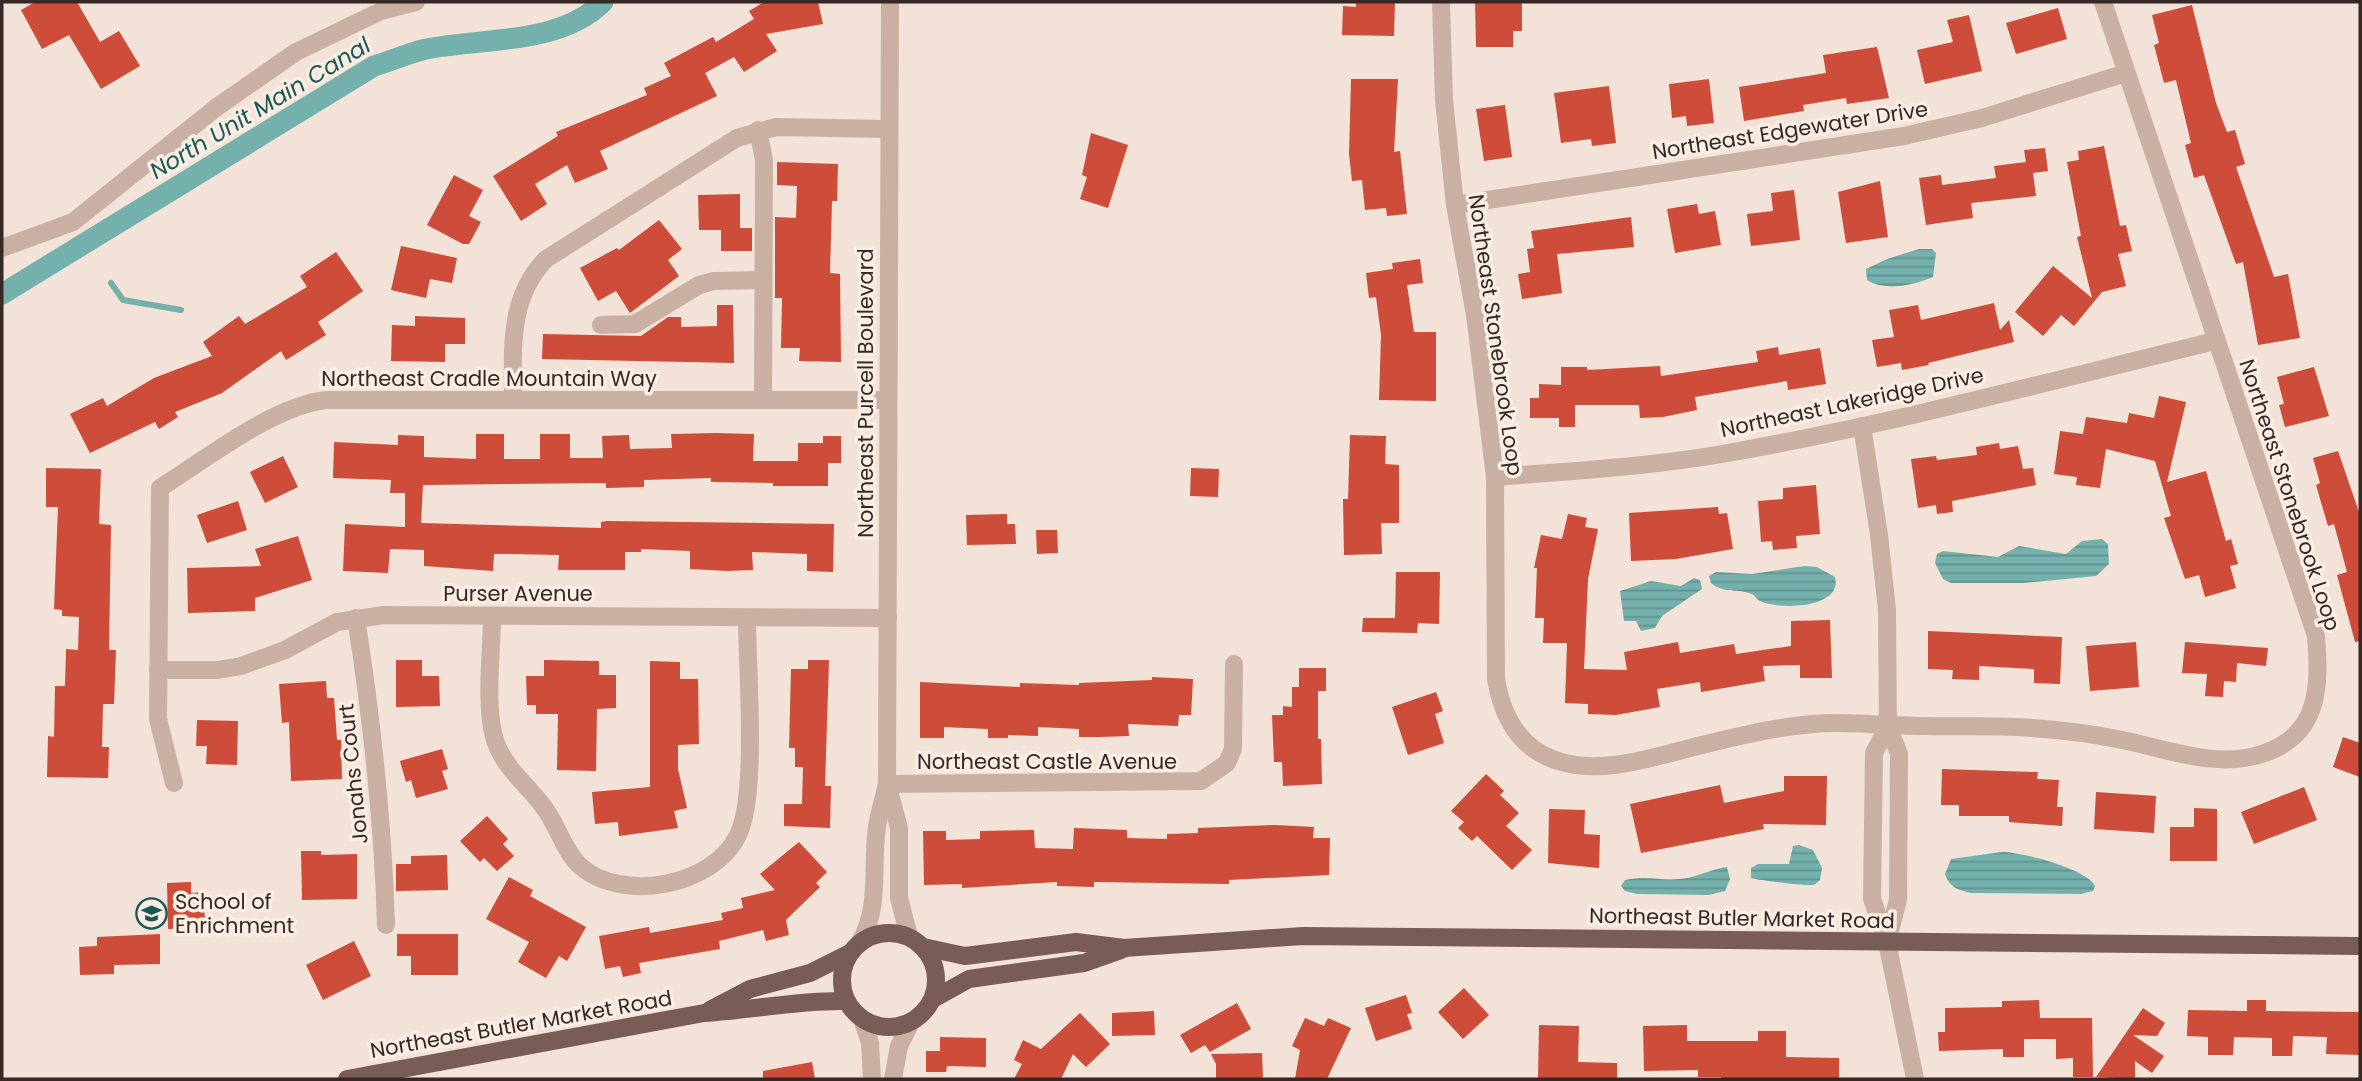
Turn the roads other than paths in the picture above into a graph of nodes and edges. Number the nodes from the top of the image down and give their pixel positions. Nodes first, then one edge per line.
1 (416, 2) edge
2 (890, 2) edge
3 (1441, 2) edge
4 (2103, 2) edge
5 (2126, 73) junction
6 (888, 129) junction
7 (758, 130) junction
8 (1455, 205) junction
9 (2, 248) edge
10 (763, 280) junction
11 (601, 325) dead end
12 (2215, 341) junction
13 (762, 399) junction
14 (513, 400) junction
15 (888, 400) junction
16 (1862, 426) junction
17 (1494, 477) junction
18 (492, 615) junction
19 (356, 618) junction
20 (747, 618) junction
21 (888, 618) junction
22 (1234, 664) dead end
23 (158, 670) junction
24 (1888, 726) junction
25 (174, 783) dead end
26 (887, 784) junction
27 (386, 925) dead end
28 (916, 942) junction
29 (1887, 942) junction
30 (2360, 946) edge
31 (855, 947) junction
32 (1124, 948) junction
33 (933, 999) junction
34 (846, 1001) junction
35 (704, 1013) junction
36 (862, 1019) junction
37 (911, 1022) junction
38 (347, 1079) edge
39 (872, 1079) edge
40 (893, 1079) edge
41 (1915, 1079) edge

1 - 9 street
2 - 6 street, Northeast Purcell Boulevard
3 - 8 street, Northeast Stonebrook Loop
4 - 5 street, Northeast Stonebrook Loop
5 - 8 street, Northeast Edgewater Drive
5 - 12 street, Northeast Stonebrook Loop
6 - 7 street
6 - 15 street, Northeast Purcell Boulevard
7 - 10 street
7 - 14 street
8 - 17 street, Northeast Stonebrook Loop
10 - 11 street
10 - 13 street
12 - 16 street, Northeast Lakeridge Drive
12 - 24 street, Northeast Stonebrook Loop
13 - 14 street, Northeast Cradle Mountain Way
13 - 15 street, Northeast Cradle Mountain Way
14 - 23 street, Northeast Cradle Mountain Way
15 - 21 street, Northeast Purcell Boulevard
16 - 17 street, Northeast Lakeridge Drive
16 - 24 street
17 - 24 street, Northeast Stonebrook Loop
18 - 19 street, Purser Avenue
18 - 20 street, Purser Avenue
18 - 20 street
19 - 23 street, Purser Avenue
19 - 27 street, Jonahs Court
20 - 21 street, Purser Avenue
21 - 26 street, Northeast Purcell Boulevard
22 - 26 street, Northeast Castle Avenue
23 - 25 street, Northeast Cradle Mountain Way
24 - 29 street
24 - 29 street
26 - 28 street, Northeast Purcell Boulevard
26 - 31 street, Northeast Purcell Boulevard
28 - 31 main road
28 - 32 main road, Northeast Butler Market Road
28 - 33 main road
29 - 30 main road, Northeast Butler Market Road
29 - 32 main road, Northeast Butler Market Road
29 - 41 street
31 - 34 main road
31 - 35 main road, Northeast Butler Market Road
32 - 33 main road, Northeast Butler Market Road
33 - 37 main road
34 - 35 main road, Northeast Butler Market Road
34 - 36 main road
35 - 38 main road, Northeast Butler Market Road
36 - 37 main road
36 - 39 street
37 - 40 street

